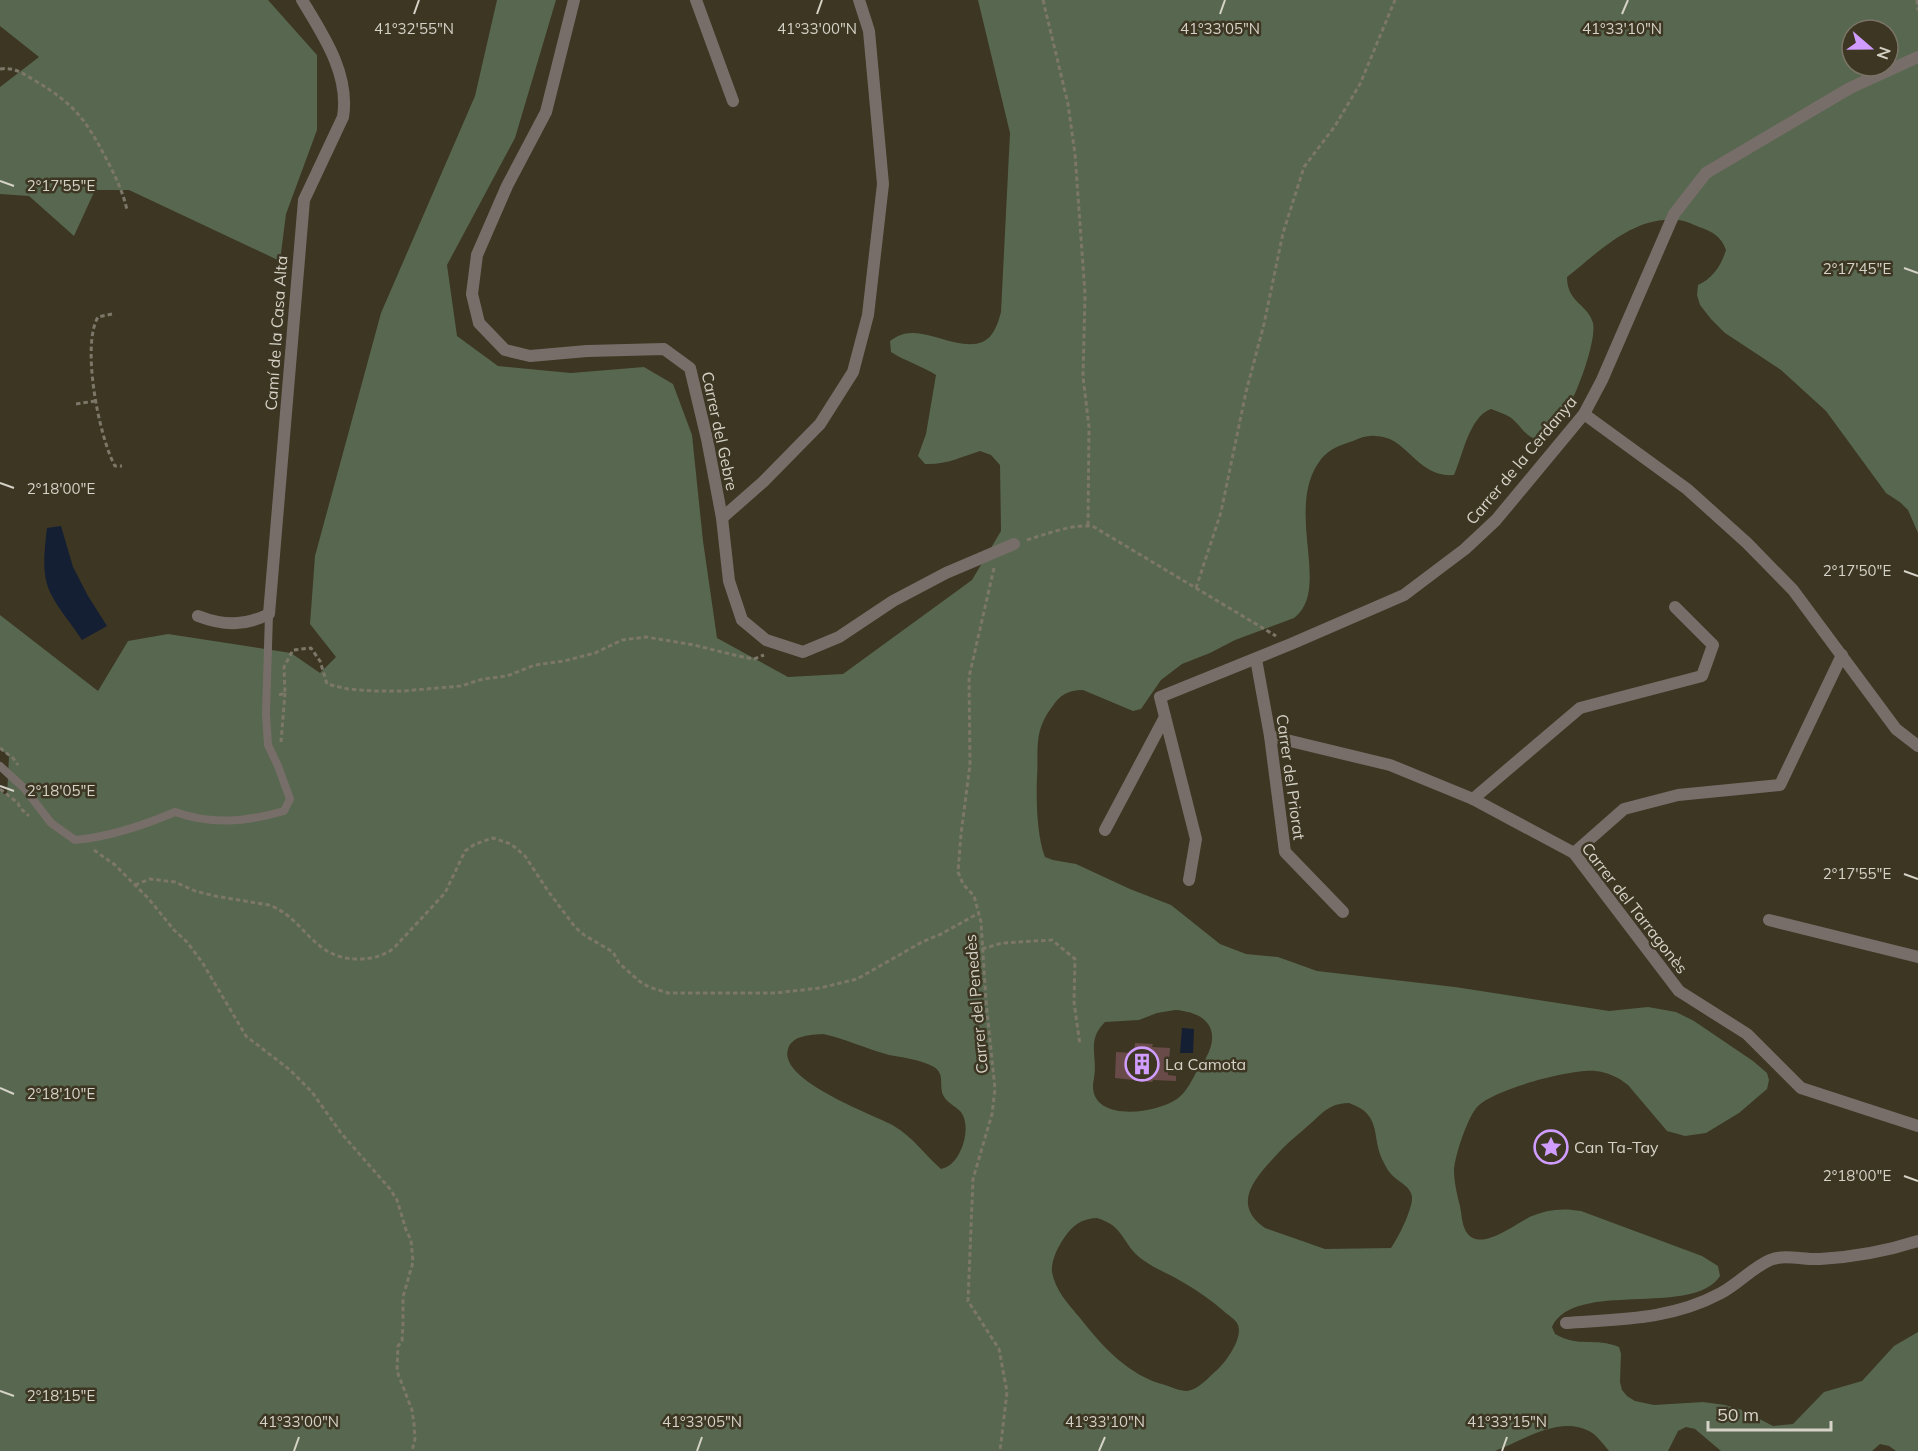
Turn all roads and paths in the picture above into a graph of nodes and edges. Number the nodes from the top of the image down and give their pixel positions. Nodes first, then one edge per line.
1 (302, 0) edge
2 (574, 0) edge
3 (696, 0) edge
4 (859, 0) edge
5 (1043, 0) edge
6 (1395, 0) edge
7 (1917, 0) edge
8 (1918, 10) edge
9 (1918, 57) edge
10 (0, 69) edge
11 (733, 101) dead end
12 (127, 210) dead end
13 (112, 314) dead end
14 (95, 401) junction
15 (76, 404) dead end
16 (1584, 414) junction
17 (123, 466) dead end
18 (722, 518) junction
19 (1088, 525) junction
20 (1014, 544) joint
21 (997, 551) junction
22 (1196, 588) junction
23 (1675, 606) dead end
24 (269, 614) junction
25 (198, 616) dead end
26 (1291, 644) junction
27 (768, 653) dead end
28 (1842, 655) junction
29 (1256, 659) junction
30 (274, 697) dead end
31 (1165, 717) junction
32 (1270, 736) junction
33 (1918, 746) edge
34 (0, 748) edge
35 (0, 766) edge
36 (22, 770) dead end
37 (1473, 799) junction
38 (1105, 830) dead end
39 (76, 840) junction
40 (1574, 853) junction
41 (1190, 880) dead end
42 (135, 885) junction
43 (1343, 912) dead end
44 (979, 913) junction
45 (1769, 920) dead end
46 (982, 949) junction
47 (1918, 957) edge
48 (1080, 1045) dead end
49 (1918, 1126) edge
50 (1918, 1241) edge
51 (1566, 1323) dead end
52 (412, 1451) edge
53 (1000, 1451) edge

1 - 24 street, Camí de la Casa Alta
2 - 18 street, Carrer del Gebre
3 - 11 street
4 - 18 street
5 - 19 path
6 - 22 path
7 - 8 path
9 - 16 street, Carrer de la Cerdanya
10 - 12 path
13 - 14 path
14 - 15 path
14 - 17 path
16 - 26 street, Carrer de la Cerdanya
16 - 28 street
18 - 21 street, Carrer del Gebre
19 - 20 path
19 - 22 path
20 - 21 street, Carrer del Gebre
21 - 44 path, Carrer del Penedès
22 - 26 path
23 - 37 street
24 - 25 street
24 - 39 lane
26 - 29 street, Carrer de la Cerdanya
27 - 30 path
28 - 33 street
28 - 40 street
29 - 31 street, Carrer de la Cerdanya
29 - 32 street, Carrer del Priorat
31 - 38 street
31 - 41 street
32 - 37 street, Carrer del Tarragonès
32 - 43 street, Carrer del Priorat
34 - 36 path
35 - 39 lane
37 - 40 street, Carrer del Tarragonès
39 - 42 path
40 - 49 street, Carrer del Tarragonès
42 - 44 path
42 - 52 path
44 - 46 path, Carrer del Penedès
45 - 47 street
46 - 48 path
46 - 53 path, Carrer del Penedès
50 - 51 street

